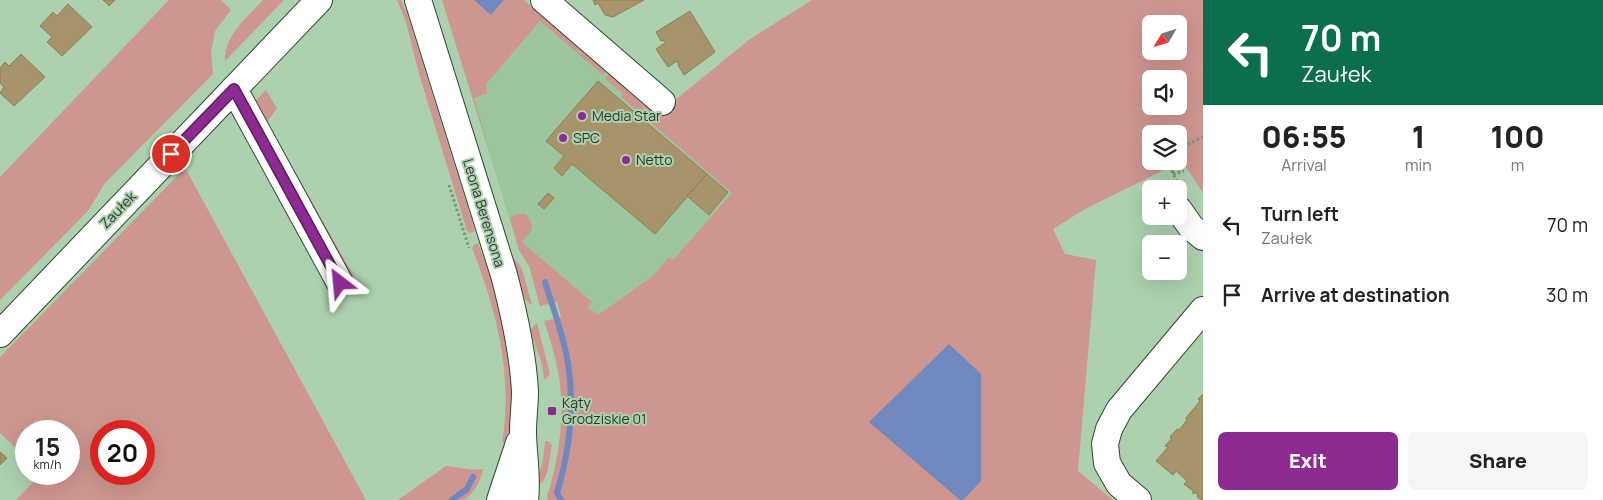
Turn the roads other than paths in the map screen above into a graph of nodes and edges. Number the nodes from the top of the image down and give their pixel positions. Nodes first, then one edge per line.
1 (319, 0) edge
2 (418, 0) edge
3 (544, 0) edge
4 (234, 89) junction
5 (662, 102) dead end
6 (1187, 221) edge
7 (1203, 236) edge
8 (340, 283) dead end
9 (1203, 310) edge
10 (0, 334) edge
11 (523, 431) junction
12 (500, 500) edge
13 (525, 500) edge
14 (1138, 500) edge

1 - 4 street, Zaułek
2 - 11 street, Leona Berensona
3 - 5 street
4 - 8 street
4 - 10 street, Zaułek
6 - 7 street
9 - 14 street
11 - 12 street, Leona Berensona
11 - 13 street, Leona Berensona

